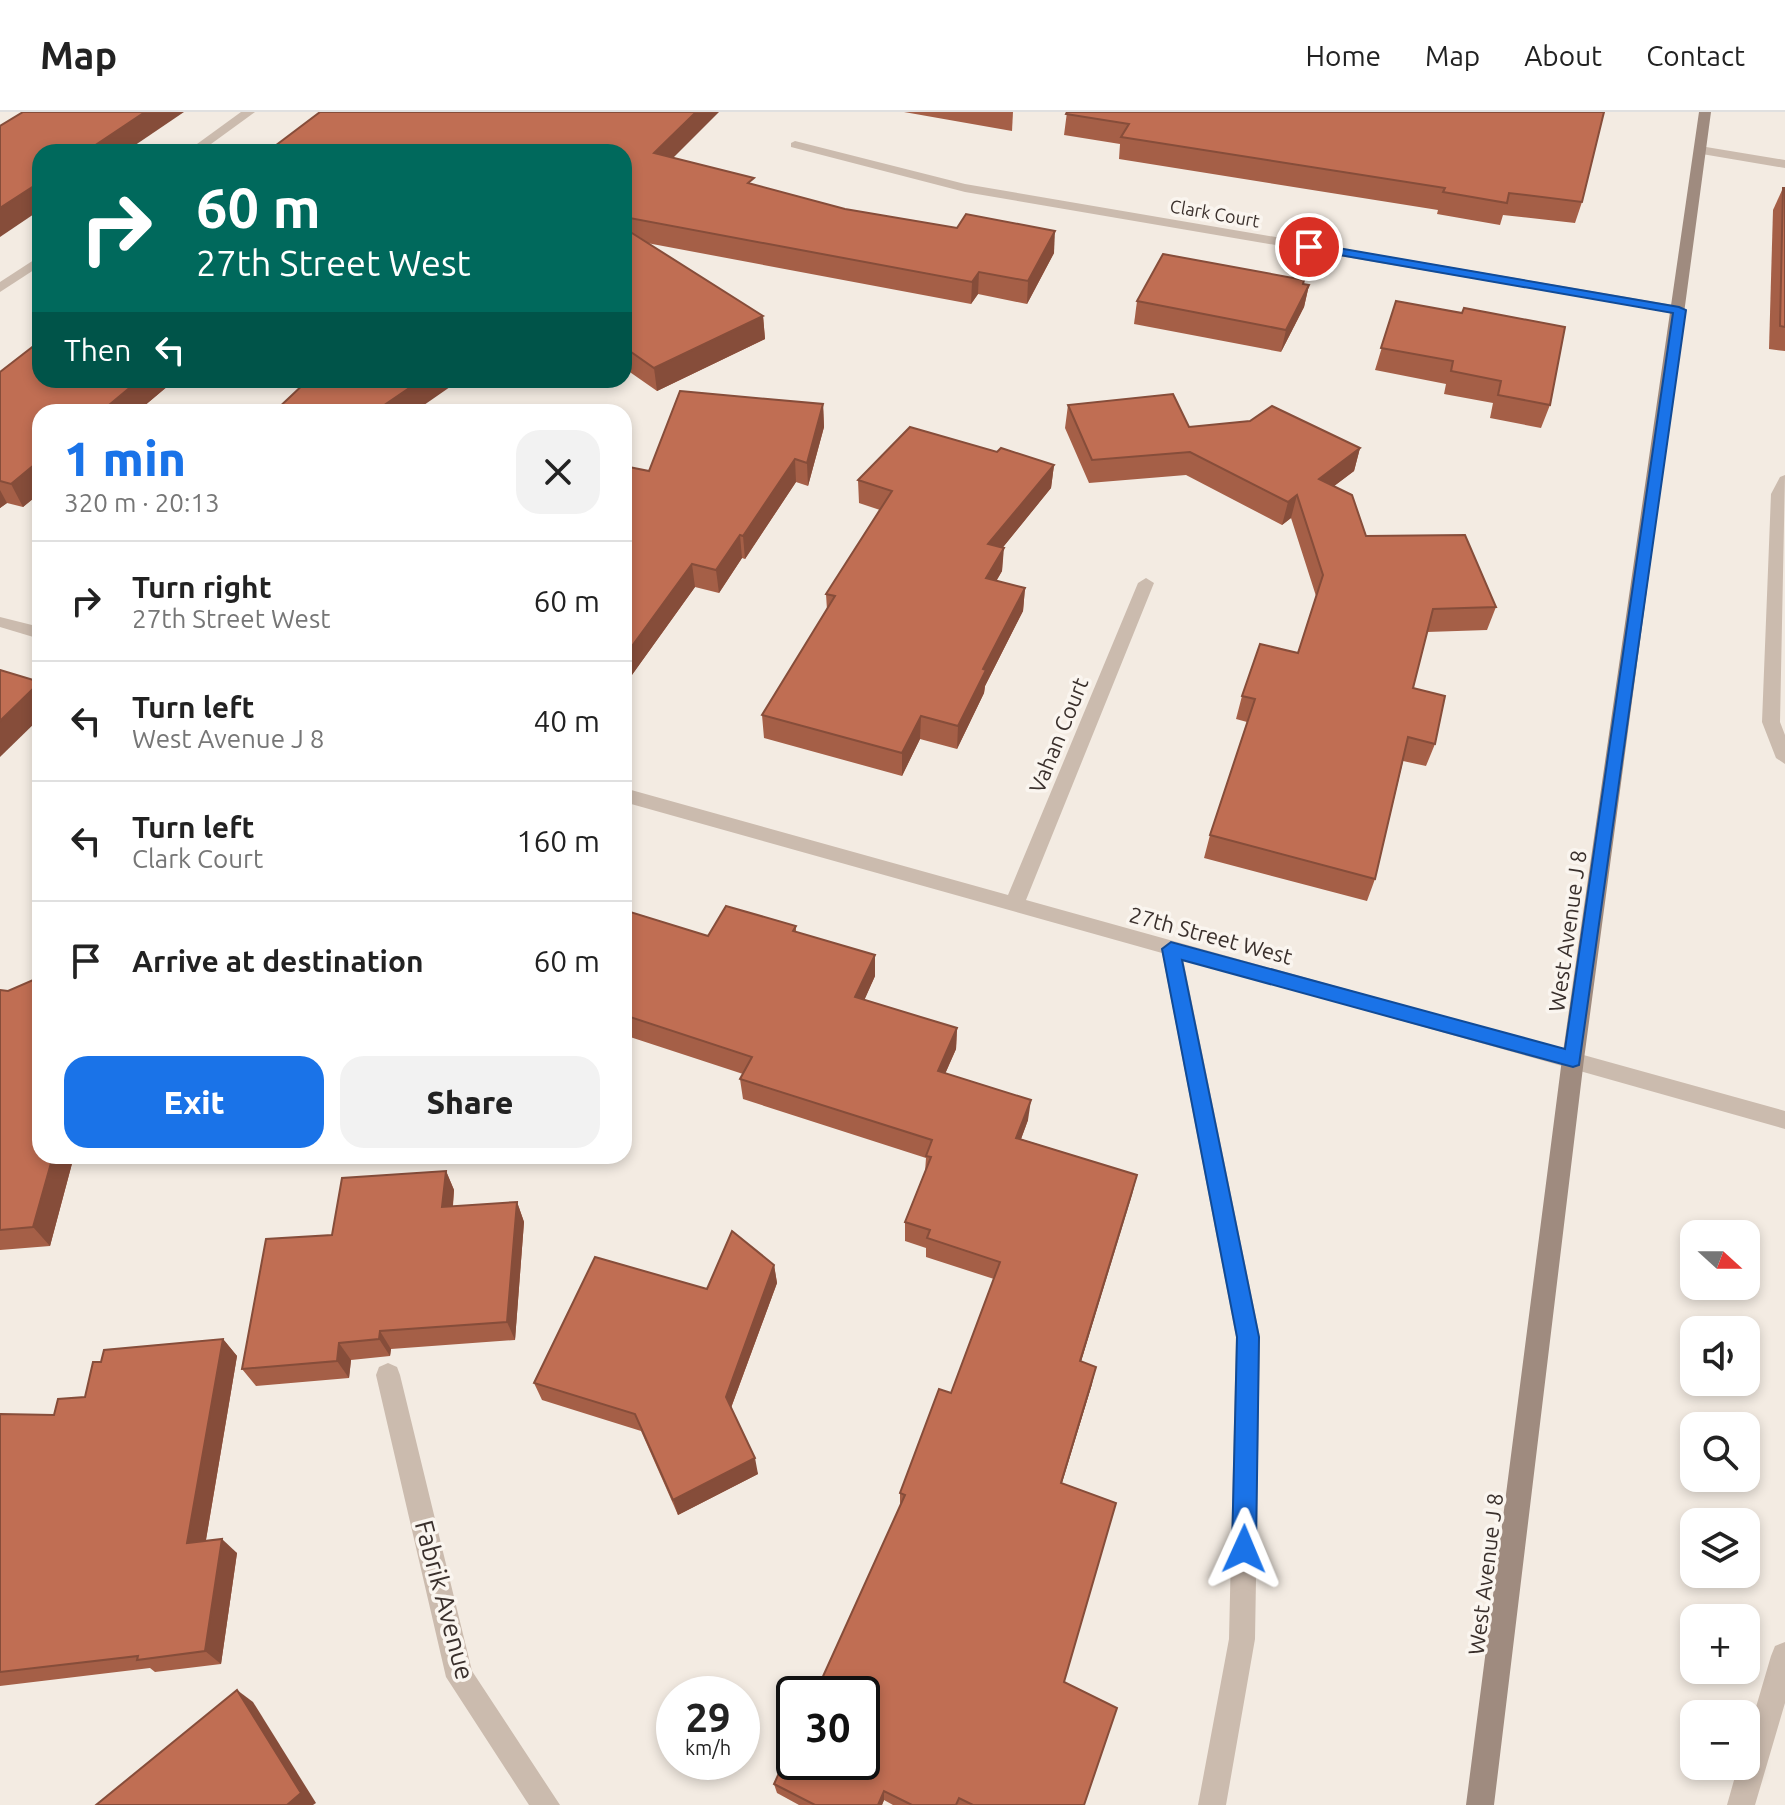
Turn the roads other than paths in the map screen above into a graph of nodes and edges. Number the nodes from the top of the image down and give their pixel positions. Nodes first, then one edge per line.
1 (249, 112) edge
2 (1705, 112) edge
3 (203, 144) edge
4 (795, 145) dead end
5 (1700, 150) junction
6 (1785, 164) edge
7 (32, 266) edge
8 (0, 288) edge
9 (1679, 310) junction
10 (1785, 480) edge
11 (1146, 583) dead end
12 (0, 622) edge
13 (32, 631) edge
14 (1785, 758) edge
15 (632, 797) edge
16 (1014, 905) junction
17 (1171, 949) junction
18 (1573, 1059) junction
19 (1785, 1120) edge
20 (388, 1375) dead end
21 (1785, 1656) edge
22 (546, 1805) edge
23 (1212, 1805) edge
24 (1480, 1805) edge
25 (1741, 1805) edge

1 - 3 street
2 - 5 street, West Avenue J 8
4 - 9 street, Clark Court
5 - 6 street
5 - 9 street, West Avenue J 8
7 - 8 street
9 - 18 street, West Avenue J 8
10 - 14 street
11 - 16 street, Vahan Court
12 - 13 street
15 - 16 street, 27th Street West
16 - 17 street, 27th Street West
17 - 18 street, 27th Street West
17 - 23 street
18 - 19 street, 27th Street West
18 - 24 street, West Avenue J 8
20 - 22 street, Fabrik Avenue
21 - 25 street

